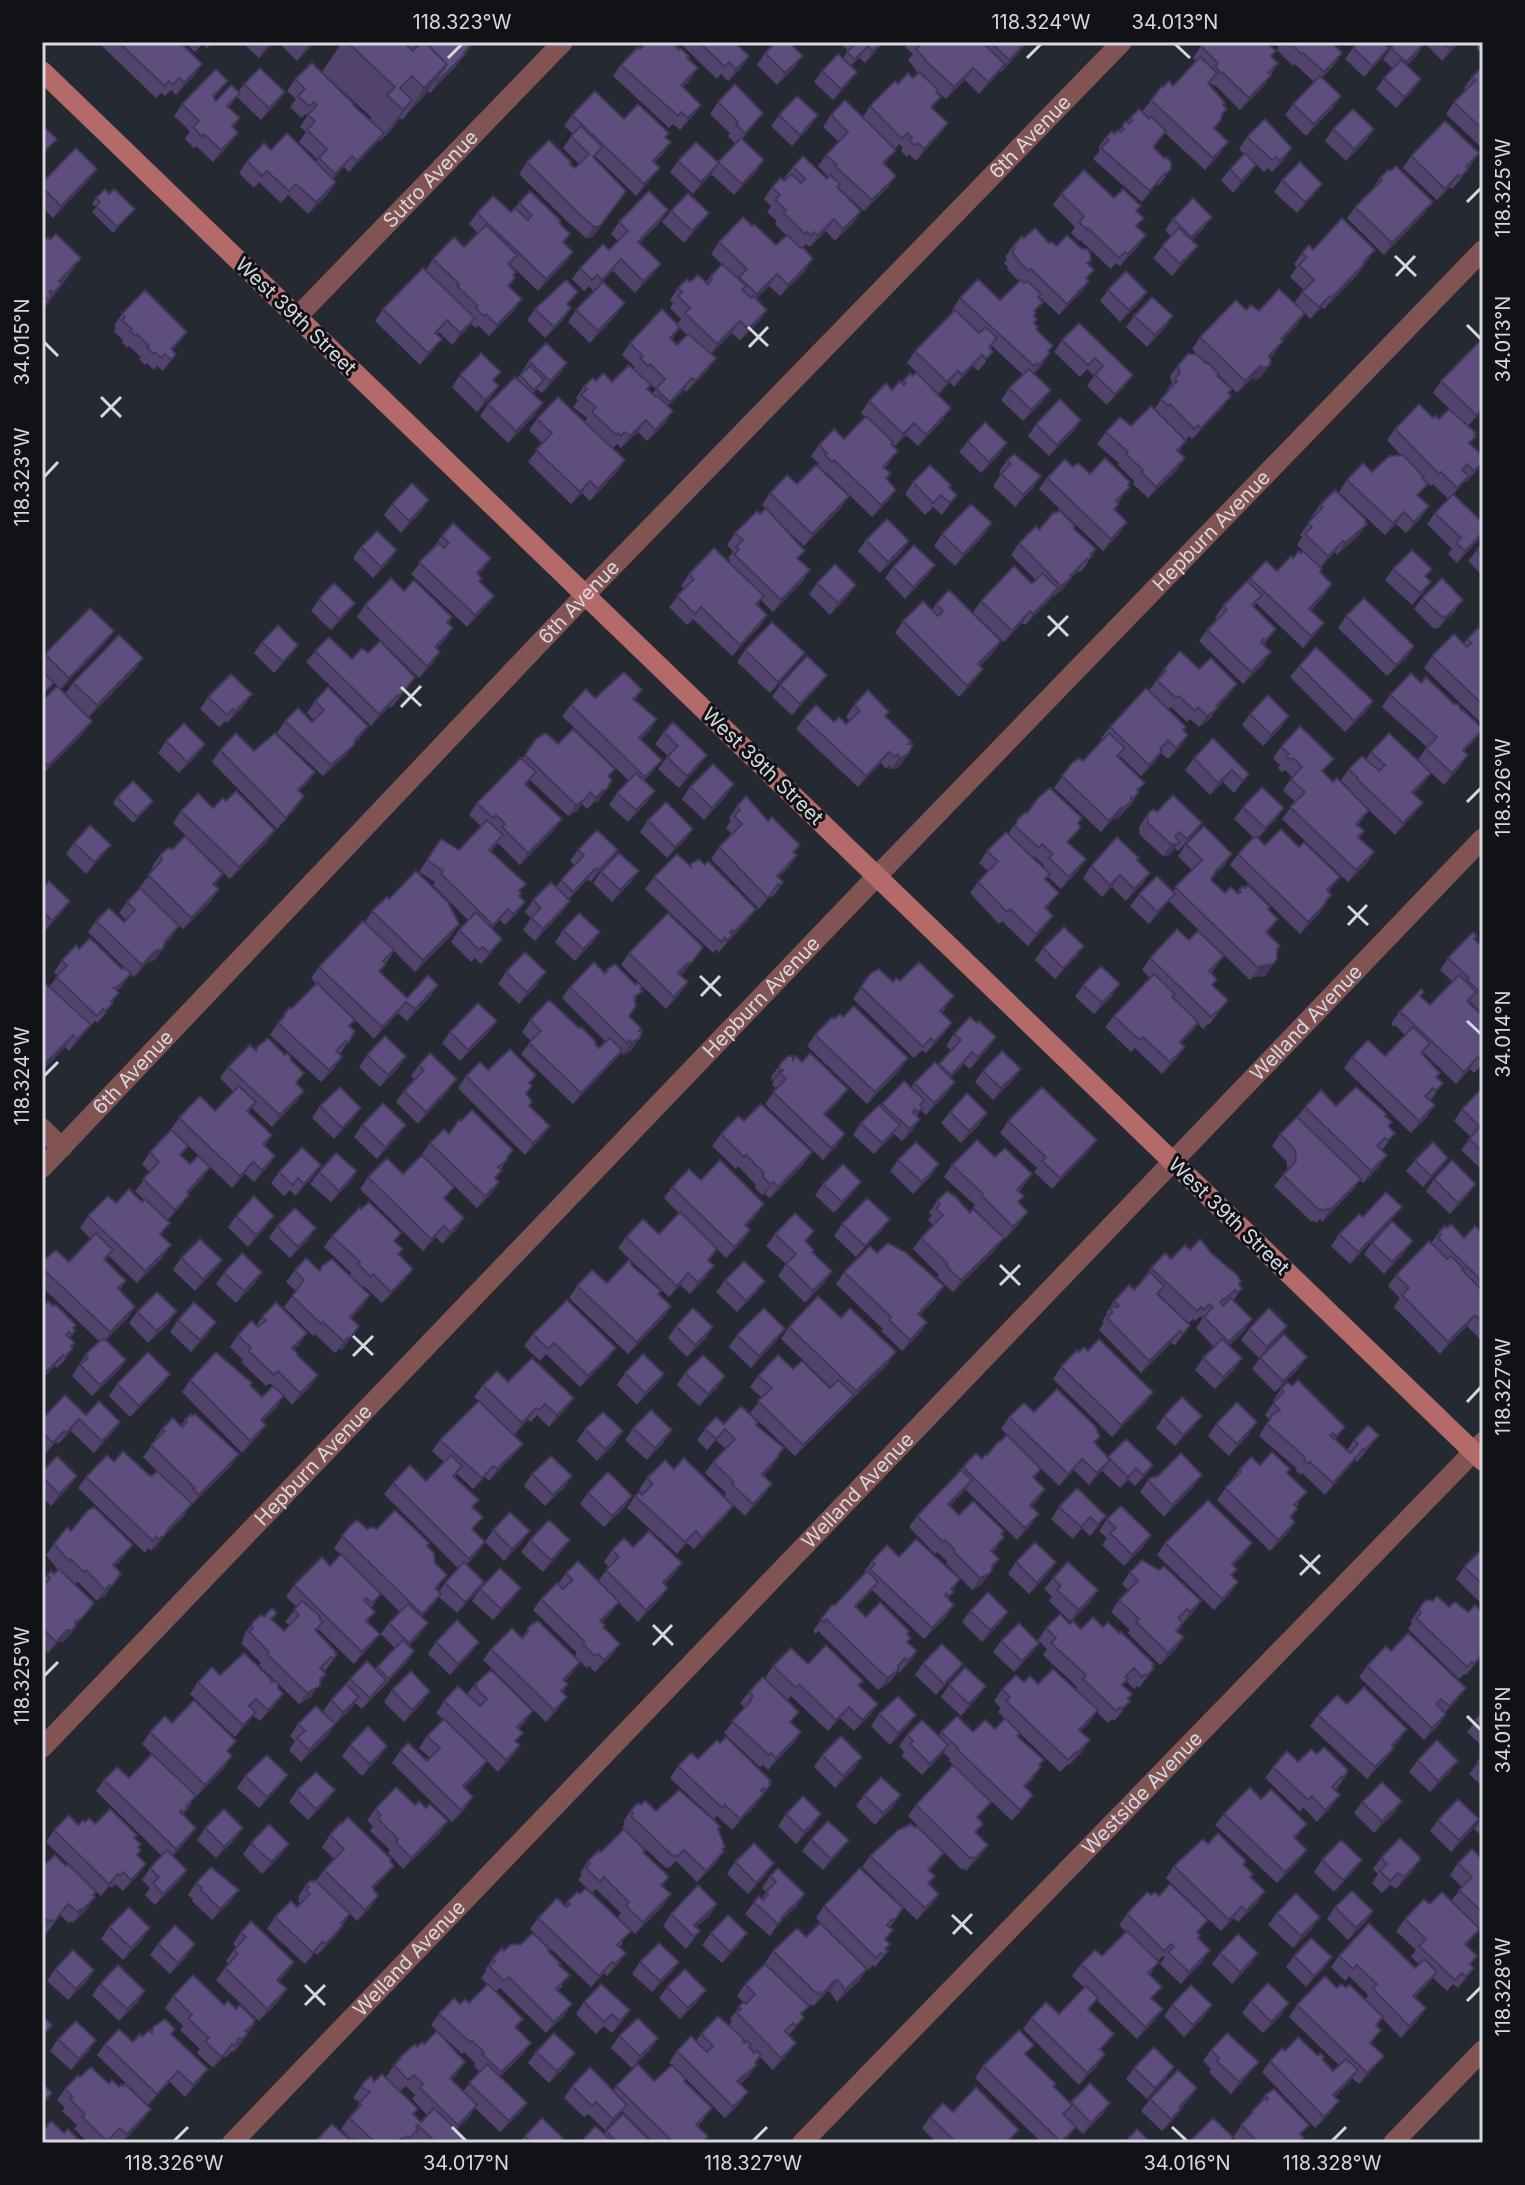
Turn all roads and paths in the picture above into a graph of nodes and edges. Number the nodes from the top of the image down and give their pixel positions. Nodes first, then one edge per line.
1 (563, 42) edge
2 (1122, 42) edge
3 (42, 71) edge
4 (1483, 250) edge
5 (297, 317) junction
6 (585, 595) junction
7 (1483, 838) edge
8 (877, 876) junction
9 (42, 1128) edge
10 (62, 1148) junction
11 (1172, 1161) junction
12 (42, 1168) edge
13 (1480, 1451) edge
14 (42, 1748) edge
15 (1483, 2050) edge
16 (232, 2143) edge
17 (802, 2143) edge
18 (1393, 2143) edge

1 - 5 street, Sutro Avenue
2 - 6 street, 6th Avenue
3 - 5 street, West 39th Street
4 - 8 street, Hepburn Avenue
5 - 6 street, West 39th Street
6 - 8 street, West 39th Street
6 - 10 street, 6th Avenue
7 - 11 street, Welland Avenue
8 - 11 street, West 39th Street
8 - 14 street, Hepburn Avenue
9 - 10 street
10 - 12 street, 6th Avenue
11 - 13 street, West 39th Street
11 - 16 street, Welland Avenue
13 - 17 street, Westside Avenue
15 - 18 street

